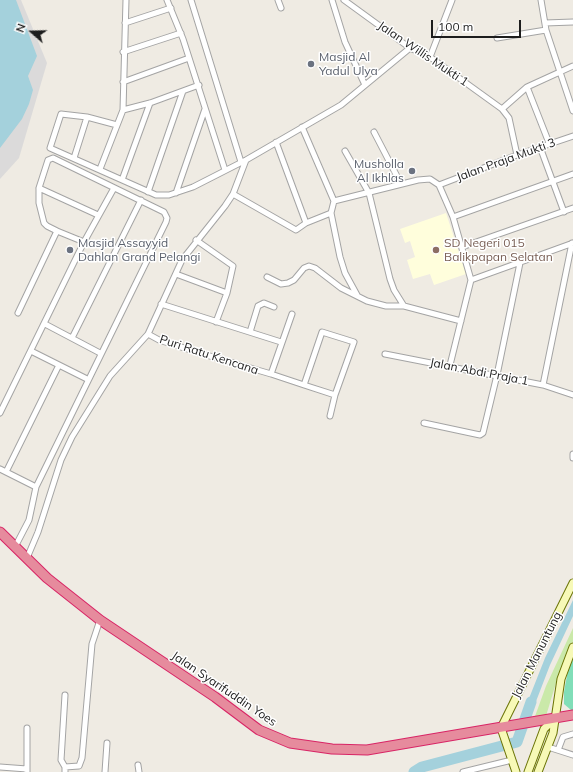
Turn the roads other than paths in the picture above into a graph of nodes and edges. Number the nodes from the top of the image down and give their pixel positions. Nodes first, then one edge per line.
1 (126, 0) edge
2 (167, 0) edge
3 (191, 0) edge
4 (278, 0) edge
5 (332, 0) edge
6 (344, 0) edge
7 (452, 0) edge
8 (541, 0) edge
9 (171, 8) junction
10 (281, 8) dead end
11 (573, 22) edge
12 (545, 23) junction
13 (125, 24) junction
14 (546, 30) junction
15 (181, 33) junction
16 (497, 38) dead end
17 (410, 48) junction
18 (123, 52) junction
19 (430, 57) junction
20 (190, 58) junction
21 (573, 66) edge
22 (560, 72) junction
23 (123, 82) junction
24 (198, 85) junction
25 (365, 85) junction
26 (527, 87) junction
27 (183, 92) junction
28 (150, 103) junction
29 (205, 109) junction
30 (502, 109) junction
31 (123, 110) junction
32 (573, 111) edge
33 (87, 117) junction
34 (117, 125) junction
35 (302, 127) junction
36 (374, 132) dead end
37 (573, 136) edge
38 (276, 142) junction
39 (549, 144) junction
40 (540, 147) junction
41 (345, 151) dead end
42 (517, 155) junction
43 (74, 158) junction
44 (244, 161) junction
45 (100, 169) junction
46 (225, 170) junction
47 (573, 174) edge
48 (122, 180) junction
49 (553, 181) junction
50 (401, 184) junction
51 (439, 185) junction
52 (39, 188) junction
53 (114, 188) junction
54 (148, 192) junction
55 (176, 193) junction
56 (369, 193) junction
57 (233, 194) junction
58 (141, 200) junction
59 (334, 201) junction
60 (573, 208) edge
61 (564, 212) junction
62 (331, 214) junction
63 (98, 215) junction
64 (453, 217) junction
65 (306, 223) junction
66 (57, 231) junction
67 (196, 240) junction
68 (84, 242) junction
69 (573, 243) edge
70 (462, 247) junction
71 (520, 263) junction
72 (176, 274) junction
73 (267, 277) dead end
74 (471, 280) junction
75 (227, 293) junction
76 (358, 295) junction
77 (162, 304) junction
78 (404, 306) junction
79 (274, 307) dead end
80 (18, 313) dead end
81 (292, 314) dead end
82 (461, 321) junction
83 (216, 322) junction
84 (45, 324) junction
85 (250, 332) junction
86 (148, 334) junction
87 (72, 338) junction
88 (281, 342) junction
89 (31, 351) junction
90 (100, 353) junction
91 (385, 354) dead end
92 (59, 365) junction
93 (450, 365) junction
94 (271, 374) junction
95 (498, 375) junction
96 (88, 380) junction
97 (304, 385) junction
98 (543, 385) junction
99 (335, 395) junction
100 (573, 395) edge
101 (0, 414) edge
102 (330, 416) dead end
103 (424, 423) dead end
104 (573, 454) edge
105 (573, 458) edge
106 (0, 469) edge
107 (6, 472) junction
108 (36, 487) junction
109 (0, 532) edge
110 (15, 547) junction
111 (27, 558) junction
112 (573, 583) edge
113 (100, 620) junction
114 (573, 647) edge
115 (65, 695) dead end
116 (573, 715) edge
117 (554, 719) junction
118 (27, 728) dead end
119 (502, 732) junction
120 (573, 734) edge
121 (107, 743) dead end
122 (548, 746) junction
123 (558, 750) junction
124 (573, 755) edge
125 (511, 756) junction
126 (138, 765) dead end
127 (0, 767) edge
128 (65, 769) edge
129 (27, 771) edge
130 (105, 772) edge
131 (139, 772) edge
132 (463, 772) edge
133 (516, 772) edge
134 (528, 772) edge
135 (538, 772) edge

1 - 13 street
2 - 9 street
3 - 44 street
4 - 10 street
5 - 25 street
6 - 17 street, Jalan Willis Mukti 1
7 - 19 street
8 - 12 street
9 - 13 street
9 - 15 street
11 - 12 street
12 - 14 street
13 - 18 street
14 - 16 street
14 - 22 street
15 - 18 street
15 - 20 street
17 - 19 street, Jalan Willis Mukti 1
17 - 25 street
18 - 23 street
19 - 30 street, Jalan Willis Mukti 1
20 - 23 street
20 - 24 street
21 - 22 street
22 - 26 street
22 - 32 street
23 - 31 street
24 - 27 street
24 - 29 street
25 - 35 street
26 - 30 street
26 - 39 street
27 - 28 street
27 - 54 street
28 - 31 street
28 - 48 street
29 - 46 street
29 - 55 street
30 - 42 street
31 - 34 street
33 - 34 street
33 - 43 street
33 - 43 street
34 - 45 street
35 - 38 street
35 - 59 street
36 - 50 street
37 - 39 street, Jalan Praja Mukti 3
38 - 44 street
38 - 65 street
39 - 40 street, Jalan Praja Mukti 3
40 - 42 street, Jalan Praja Mukti 3
40 - 49 street
41 - 56 street
42 - 51 street, Jalan Praja Mukti 3
43 - 45 street
44 - 46 street
44 - 57 street
45 - 48 street
46 - 55 street
47 - 49 street
48 - 54 street
49 - 61 street
49 - 64 street
50 - 51 street
50 - 56 street
51 - 64 street
52 - 53 street
52 - 63 street
52 - 66 street
53 - 58 street
53 - 63 street
54 - 55 street
56 - 59 street
56 - 78 street
57 - 65 street
57 - 67 street
58 - 87 street
58 - 90 street
59 - 62 street
60 - 61 street
61 - 70 street
62 - 65 street
62 - 76 street
63 - 68 street
64 - 70 street
66 - 68 street
66 - 80 street
67 - 72 street
67 - 75 street
68 - 84 street
69 - 71 street
69 - 98 street
70 - 74 street
71 - 74 street
71 - 95 street
72 - 75 street
72 - 77 street
73 - 76 street
74 - 82 street
75 - 83 street
76 - 78 street
77 - 83 street
77 - 86 street
78 - 82 street
79 - 85 street
81 - 88 street, Puri Ratu Kencana
82 - 93 street
83 - 85 street
84 - 87 street
84 - 89 street
85 - 88 street
86 - 94 street, Puri Ratu Kencana
86 - 111 street
87 - 90 street
88 - 94 street, Puri Ratu Kencana
89 - 92 street
89 - 101 street
90 - 96 street
91 - 93 street, Jalan Abdi Praja 1
92 - 96 street
92 - 107 street
93 - 95 street, Jalan Abdi Praja 1
94 - 97 street, Puri Ratu Kencana
95 - 98 street, Jalan Abdi Praja 1
95 - 103 street
96 - 108 street
97 - 99 street, Puri Ratu Kencana
97 - 99 street
98 - 100 street, Jalan Abdi Praja 1
99 - 102 street
104 - 105 street
106 - 107 street
107 - 108 street
108 - 110 street
109 - 110 highway, Jalan Syarifuddin Yoes
110 - 111 highway, Jalan Syarifuddin Yoes
111 - 113 highway, Jalan Syarifuddin Yoes
112 - 119 street, Jalan Manuntung
113 - 119 highway, Jalan Syarifuddin Yoes
113 - 128 street
114 - 117 street
115 - 128 street
116 - 117 highway, Jalan Syarifuddin Yoes
117 - 119 highway, Jalan Syarifuddin Yoes
117 - 122 street
117 - 134 street
118 - 129 street
119 - 125 street
120 - 123 street
121 - 130 street
122 - 123 street
122 - 135 street
123 - 124 street
125 - 132 street
125 - 133 street
126 - 131 street
127 - 129 street

